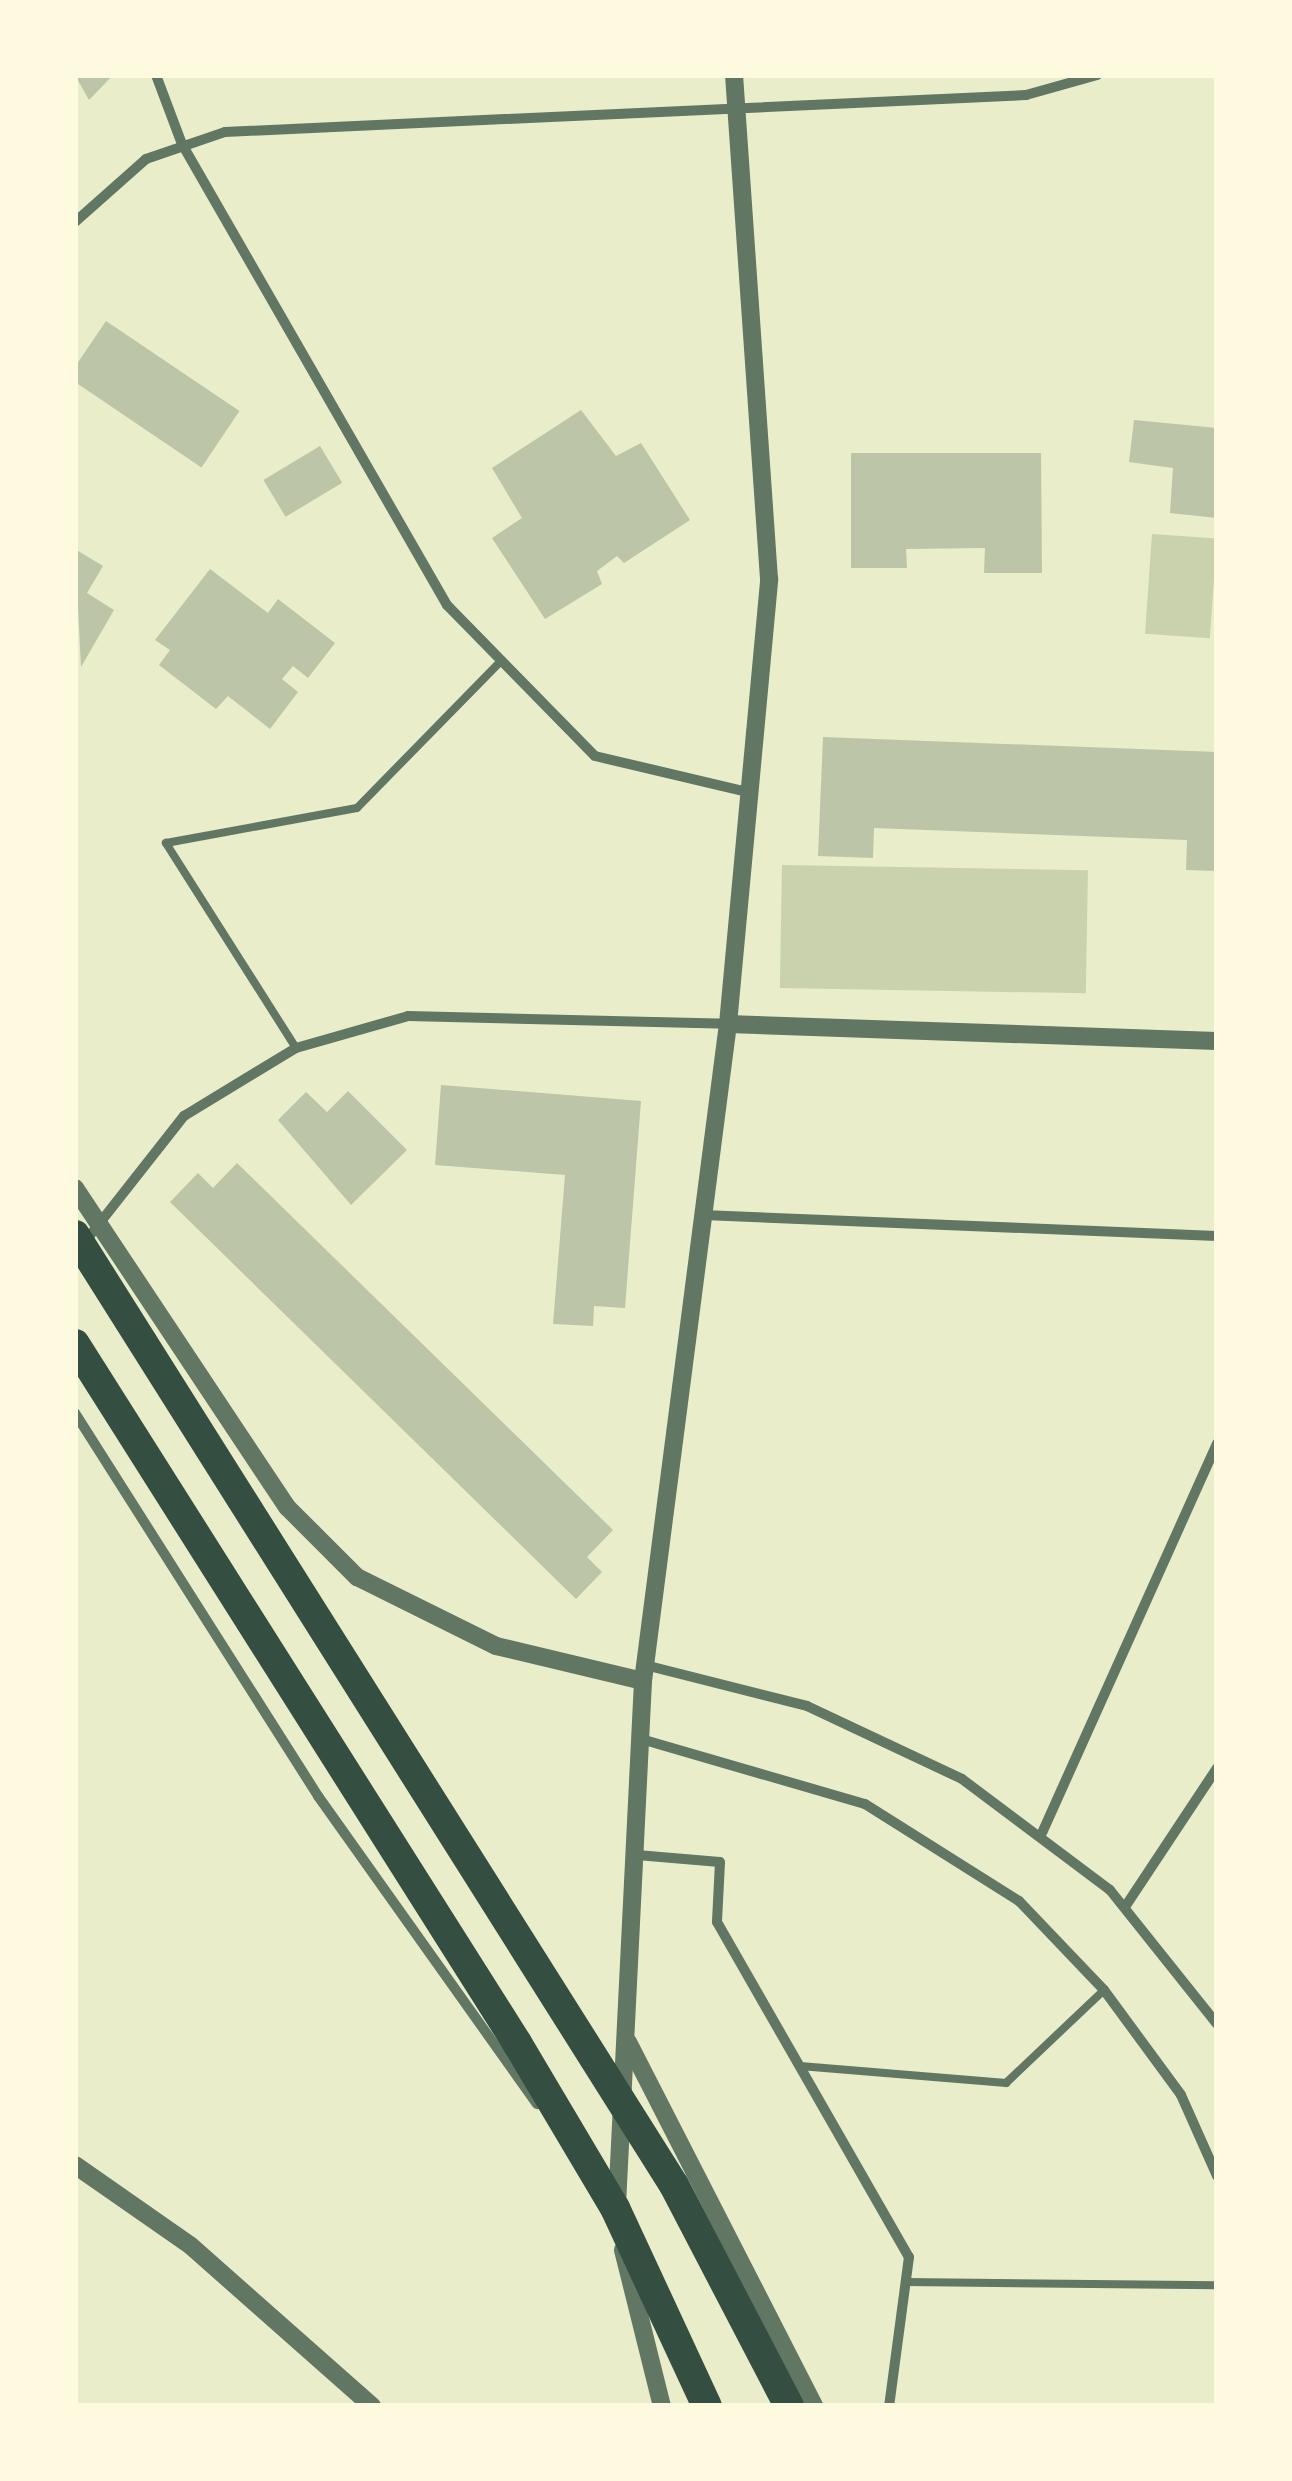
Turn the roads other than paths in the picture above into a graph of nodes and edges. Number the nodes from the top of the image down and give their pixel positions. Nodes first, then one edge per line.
1 (156, 75) edge
2 (734, 75) edge
3 (1096, 75) edge
4 (737, 110) junction
5 (182, 144) junction
6 (75, 222) edge
7 (502, 660) junction
8 (747, 792) junction
9 (728, 1024) junction
10 (1217, 1041) edge
11 (296, 1048) junction
12 (75, 1188) edge
13 (703, 1214) junction
14 (86, 1228) edge
15 (1217, 1236) edge
16 (75, 1260) edge
17 (75, 1344) edge
18 (75, 1414) edge
19 (1217, 1444) edge
20 (644, 1673) junction
21 (642, 1739) junction
22 (1217, 1768) edge
23 (1042, 1832) junction
24 (637, 1855) junction
25 (1125, 1907) junction
26 (1104, 1990) junction
27 (1217, 2024) edge
28 (628, 2042) junction
29 (800, 2066) junction
30 (75, 2165) edge
31 (1217, 2176) edge
32 (616, 2221) junction
33 (906, 2282) junction
34 (1217, 2285) edge
35 (372, 2406) edge
36 (662, 2406) edge
37 (707, 2406) edge
38 (788, 2406) edge
39 (814, 2406) edge
40 (890, 2406) edge

1 - 5 street
2 - 4 street
3 - 4 street
4 - 5 street
4 - 8 street
5 - 6 street
5 - 7 street
7 - 8 street
7 - 11 lane
8 - 9 street
9 - 10 street
9 - 11 street
9 - 13 street
11 - 14 street
12 - 14 street
13 - 15 street
13 - 20 street
14 - 16 street
14 - 20 street
14 - 38 highway
17 - 37 highway
18 - 32 street
19 - 23 street
20 - 21 street
20 - 23 street
21 - 24 street
21 - 26 street
22 - 25 street
23 - 25 street
24 - 28 street
24 - 29 street
25 - 27 street
26 - 29 lane
26 - 31 street
28 - 32 street
28 - 39 street
29 - 33 street
30 - 35 street
32 - 36 street
33 - 34 lane
33 - 40 street

